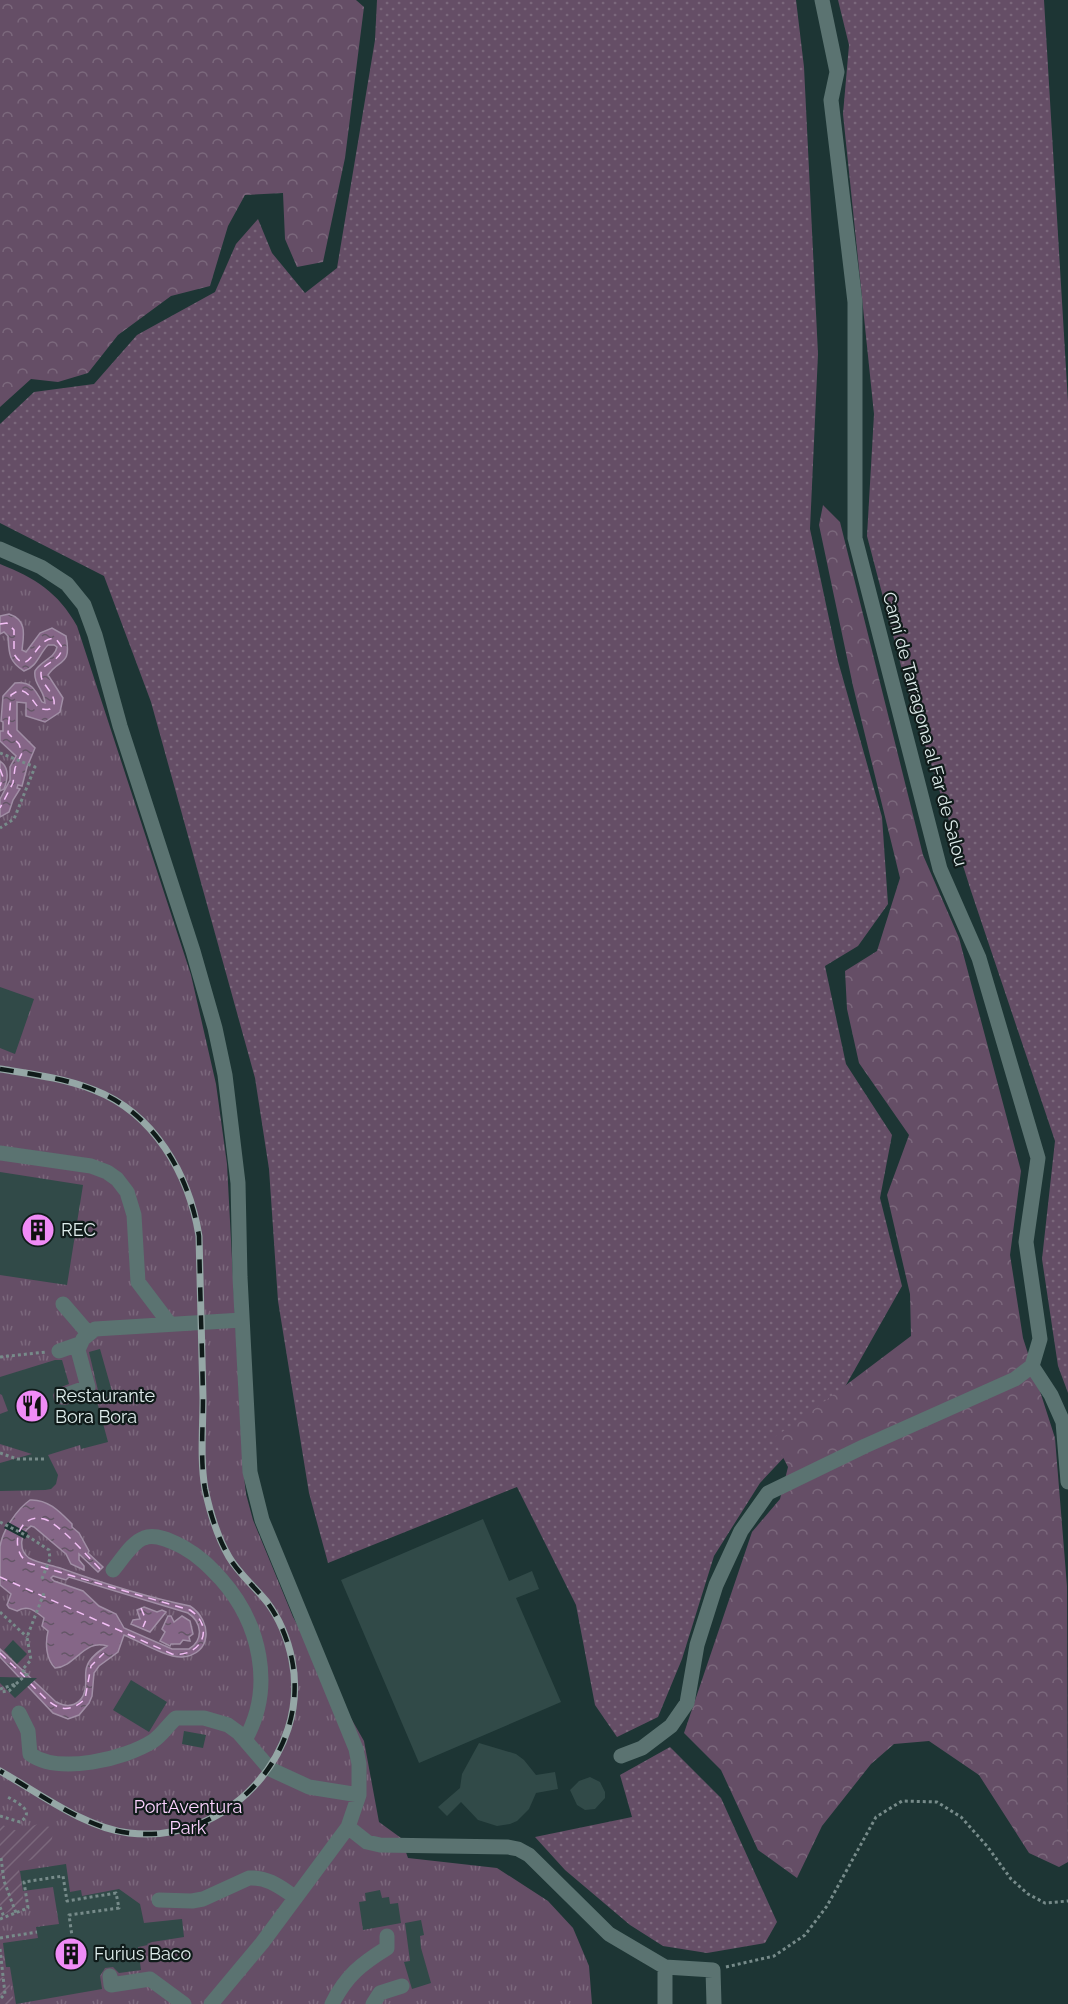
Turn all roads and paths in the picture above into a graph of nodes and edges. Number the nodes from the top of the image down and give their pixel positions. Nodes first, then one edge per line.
1 (822, 0) edge
2 (0, 549) edge
3 (0, 753) edge
4 (0, 828) edge
5 (0, 1153) edge
6 (63, 1304) dead end
7 (242, 1320) junction
8 (169, 1323) junction
9 (84, 1339) junction
10 (56, 1351) joint
11 (0, 1357) edge
12 (1032, 1366) junction
13 (63, 1396) dead end
14 (0, 1453) edge
15 (45, 1459) dead end
16 (1068, 1482) edge
17 (0, 1522) edge
18 (113, 1570) dead end
19 (41, 1581) dead end
20 (44, 1593) dead end
21 (0, 1612) edge
22 (27, 1637) junction
23 (0, 1690) edge
24 (19, 1713) dead end
25 (245, 1740) junction
26 (621, 1756) dead end
27 (359, 1795) junction
28 (6, 1796) dead end
29 (0, 1816) edge
30 (348, 1827) junction
31 (1, 1858) edge
32 (295, 1897) junction
33 (159, 1900) dead end
34 (1068, 1901) edge
35 (0, 1907) edge
36 (16, 1913) junction
37 (2, 1918) edge
38 (37, 1932) dead end
39 (72, 1936) dead end
40 (387, 1936) dead end
41 (1, 1938) edge
42 (0, 1949) edge
43 (665, 1967) junction
44 (713, 1970) junction
45 (110, 1976) dead end
46 (402, 1986) dead end
47 (0, 1999) edge
48 (184, 2004) edge
49 (211, 2004) edge
50 (332, 2004) edge
51 (373, 2004) edge
52 (665, 2004) edge
53 (714, 2004) edge

1 - 12 street, Camí de Tarragona al Far de Salou
2 - 7 street
3 - 4 path
5 - 8 street
6 - 9 street
7 - 8 street
7 - 27 street
8 - 9 street
9 - 10 street
9 - 13 street
10 - 11 path
12 - 16 street
12 - 26 street
14 - 15 path
17 - 19 path
18 - 25 street
20 - 22 path
21 - 22 path
22 - 23 path
24 - 25 street
25 - 27 street
27 - 30 street
28 - 29 path
30 - 32 street
30 - 43 street
31 - 36 path
32 - 33 street
32 - 49 street
34 - 44 path
35 - 37 path
36 - 37 path
36 - 39 path
38 - 41 path
40 - 50 street
42 - 47 path
43 - 44 street
43 - 52 street
44 - 53 street
45 - 48 street
46 - 51 street

